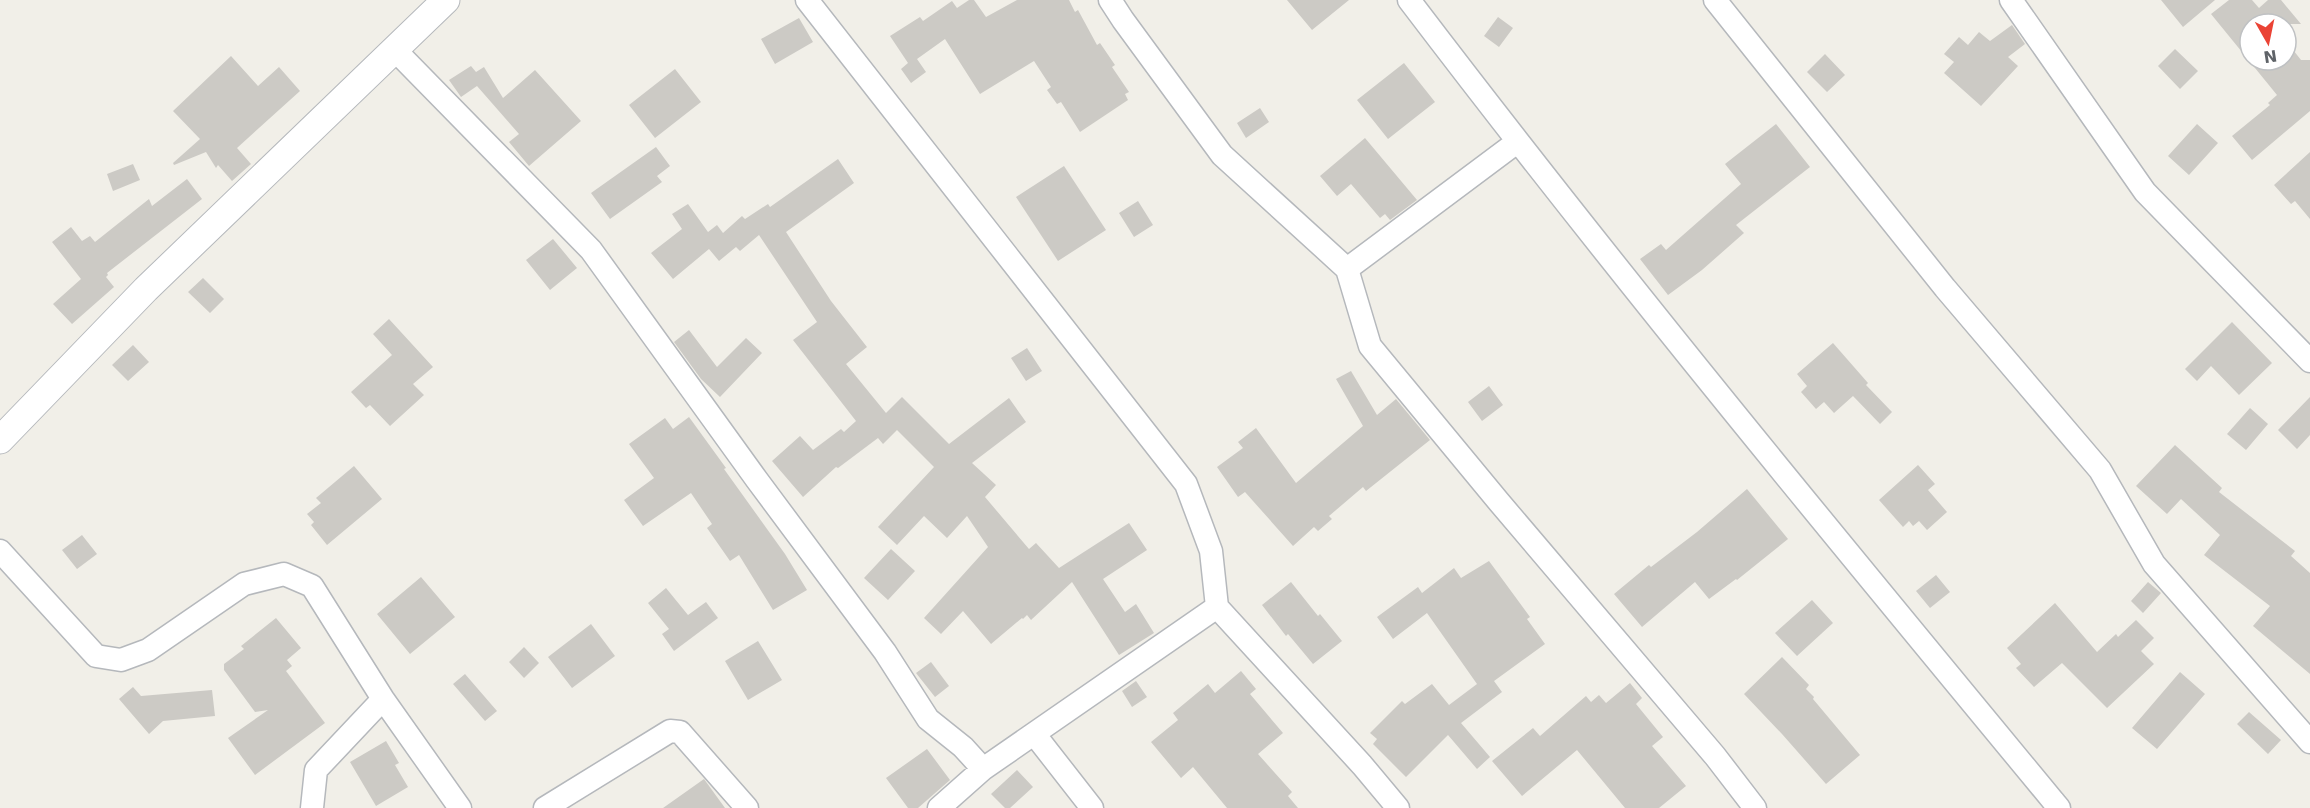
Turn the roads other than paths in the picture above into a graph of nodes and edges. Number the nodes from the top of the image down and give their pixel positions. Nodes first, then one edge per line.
1 (446, 0) edge
2 (807, 0) edge
3 (1110, 0) edge
4 (1409, 0) edge
5 (1715, 0) edge
6 (2011, 0) edge
7 (394, 49) junction
8 (1516, 142) junction
9 (1347, 269) junction
10 (2308, 356) edge
11 (0, 440) edge
12 (0, 551) edge
13 (1217, 607) junction
14 (383, 699) junction
15 (1035, 735) junction
16 (2310, 742) edge
17 (983, 769) junction
18 (312, 808) edge
19 (460, 808) edge
20 (545, 808) edge
21 (747, 808) edge
22 (939, 808) edge
23 (1092, 808) edge
24 (1398, 808) edge
25 (1755, 808) edge
26 (2060, 808) edge

1 - 7 street
2 - 13 street
3 - 9 street
4 - 8 street
5 - 16 street
6 - 10 street
7 - 11 street
7 - 17 street
8 - 9 street
8 - 26 street
9 - 25 street
12 - 14 street
13 - 15 street
13 - 24 street
14 - 18 street
14 - 19 street
15 - 17 street
15 - 23 street
17 - 22 street
20 - 21 street

